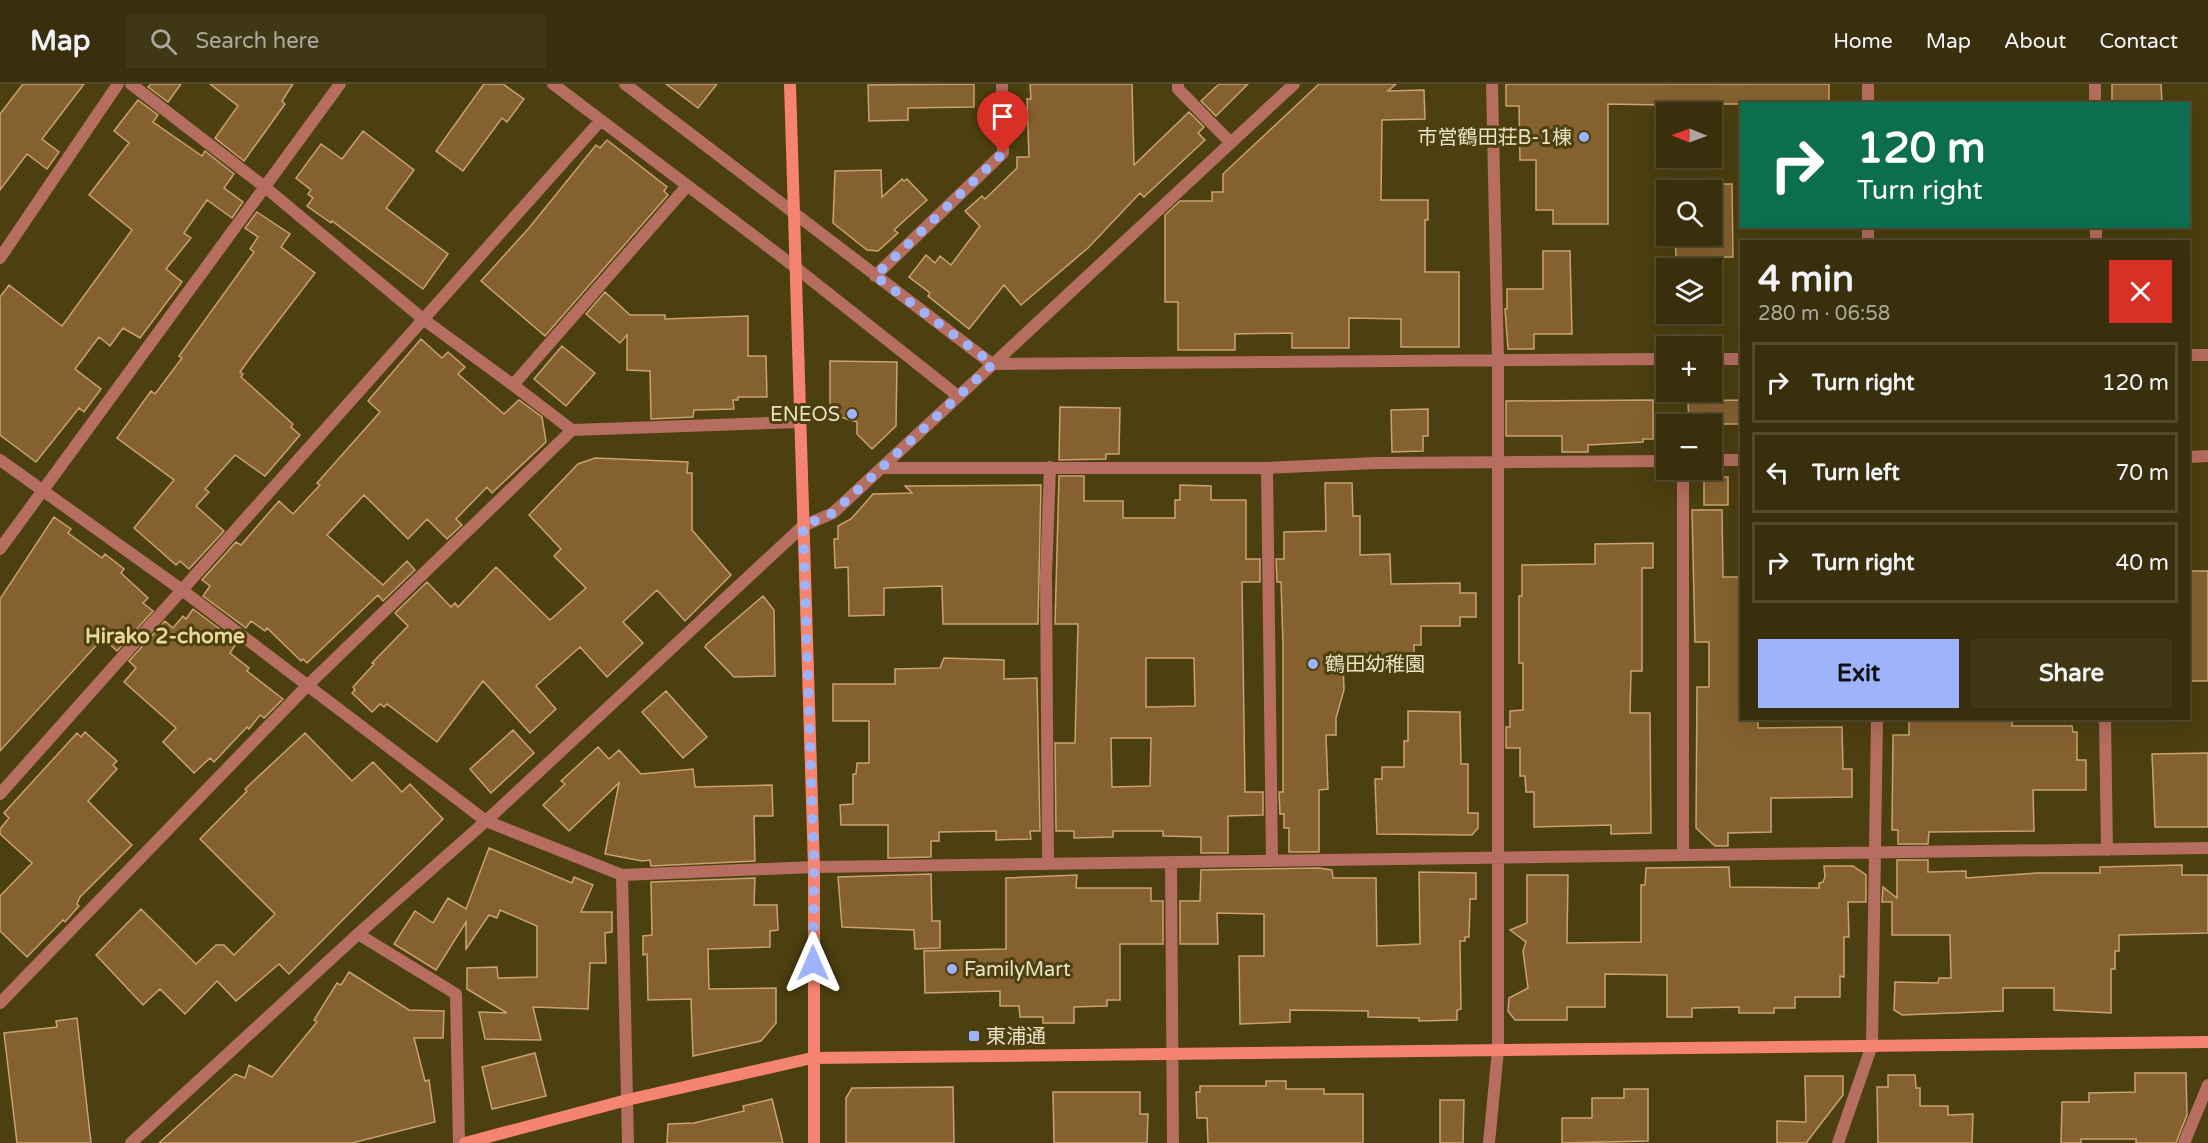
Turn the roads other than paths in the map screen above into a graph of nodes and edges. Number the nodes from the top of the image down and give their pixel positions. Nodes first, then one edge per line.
1 (118, 84) edge
2 (131, 84) edge
3 (340, 84) edge
4 (553, 84) edge
5 (625, 84) edge
6 (790, 84) edge
7 (1002, 84) edge
8 (1178, 84) edge
9 (1294, 84) edge
10 (1492, 84) edge
11 (1868, 84) edge
12 (2095, 84) edge
13 (1868, 102) edge
14 (2096, 102) edge
15 (601, 120) junction
16 (1230, 142) junction
17 (687, 186) junction
18 (266, 188) junction
19 (793, 214) junction
20 (0, 258) edge
21 (795, 267) junction
22 (875, 276) junction
23 (423, 319) junction
24 (2208, 355) edge
25 (2190, 356) edge
26 (1656, 359) edge
27 (1722, 359) edge
28 (1740, 359) edge
29 (1498, 361) junction
30 (993, 364) junction
31 (513, 385) junction
32 (958, 396) junction
33 (800, 422) junction
34 (572, 430) junction
35 (2190, 456) edge
36 (2208, 456) edge
37 (0, 460) edge
38 (1722, 460) edge
39 (1740, 460) edge
40 (1656, 461) edge
41 (1498, 462) junction
42 (1050, 466) junction
43 (880, 468) junction
44 (1267, 468) junction
45 (1683, 480) edge
46 (44, 492) junction
47 (803, 526) junction
48 (0, 549) edge
49 (182, 590) junction
50 (307, 687) junction
51 (1877, 720) edge
52 (2104, 720) edge
53 (0, 795) edge
54 (486, 821) junction
55 (2208, 848) edge
56 (2107, 850) junction
57 (1875, 853) junction
58 (1683, 855) junction
59 (1498, 858) junction
60 (1272, 861) junction
61 (1171, 862) junction
62 (1048, 864) junction
63 (814, 867) junction
64 (622, 875) junction
65 (358, 934) junction
66 (0, 1003) edge
67 (2208, 1042) edge
68 (1872, 1046) junction
69 (1498, 1050) junction
70 (1172, 1054) junction
71 (813, 1058) junction
72 (2208, 1085) edge
73 (627, 1100) junction
74 (130, 1143) edge
75 (459, 1143) edge
76 (465, 1143) edge
77 (628, 1143) edge
78 (814, 1143) edge
79 (1173, 1143) edge
80 (1489, 1143) edge
81 (1838, 1143) edge
82 (2184, 1143) edge

1 - 20 street
2 - 18 street
3 - 18 street
4 - 15 street
5 - 19 street
6 - 19 street
7 - 22 street
8 - 16 street
9 - 16 street
10 - 29 street
11 - 13 street
12 - 14 street
15 - 17 street
15 - 23 street
16 - 30 street
17 - 21 street
17 - 31 street
18 - 23 street
18 - 46 street
19 - 21 street
19 - 22 street
21 - 32 street
21 - 33 street
22 - 30 street
23 - 31 street
23 - 49 street
24 - 25 street
26 - 29 street
27 - 28 street
29 - 30 street
29 - 41 street
30 - 32 street
31 - 34 street
32 - 43 street
33 - 34 street
33 - 47 street
34 - 50 street
35 - 36 street
37 - 46 street
38 - 39 street
40 - 41 street
41 - 44 street
41 - 59 street
42 - 43 street
42 - 44 street
42 - 62 street
43 - 47 street
44 - 60 street
45 - 58 street
46 - 48 street
46 - 49 street
47 - 54 street
47 - 63 street
49 - 50 street
49 - 53 street
50 - 54 street
50 - 66 street
51 - 57 street
52 - 56 street
54 - 64 street
54 - 65 street
55 - 56 street
56 - 57 street
57 - 58 street
57 - 68 street
58 - 59 street
59 - 60 street
59 - 69 street
60 - 61 street
61 - 62 street
61 - 70 street
62 - 63 street
63 - 64 street
63 - 71 street
64 - 73 street
65 - 74 street
65 - 75 street
67 - 68 street
68 - 69 street
68 - 81 street
69 - 70 street
69 - 80 street
70 - 71 street
70 - 79 street
71 - 73 street
71 - 78 street
72 - 82 street
73 - 76 street
73 - 77 street

